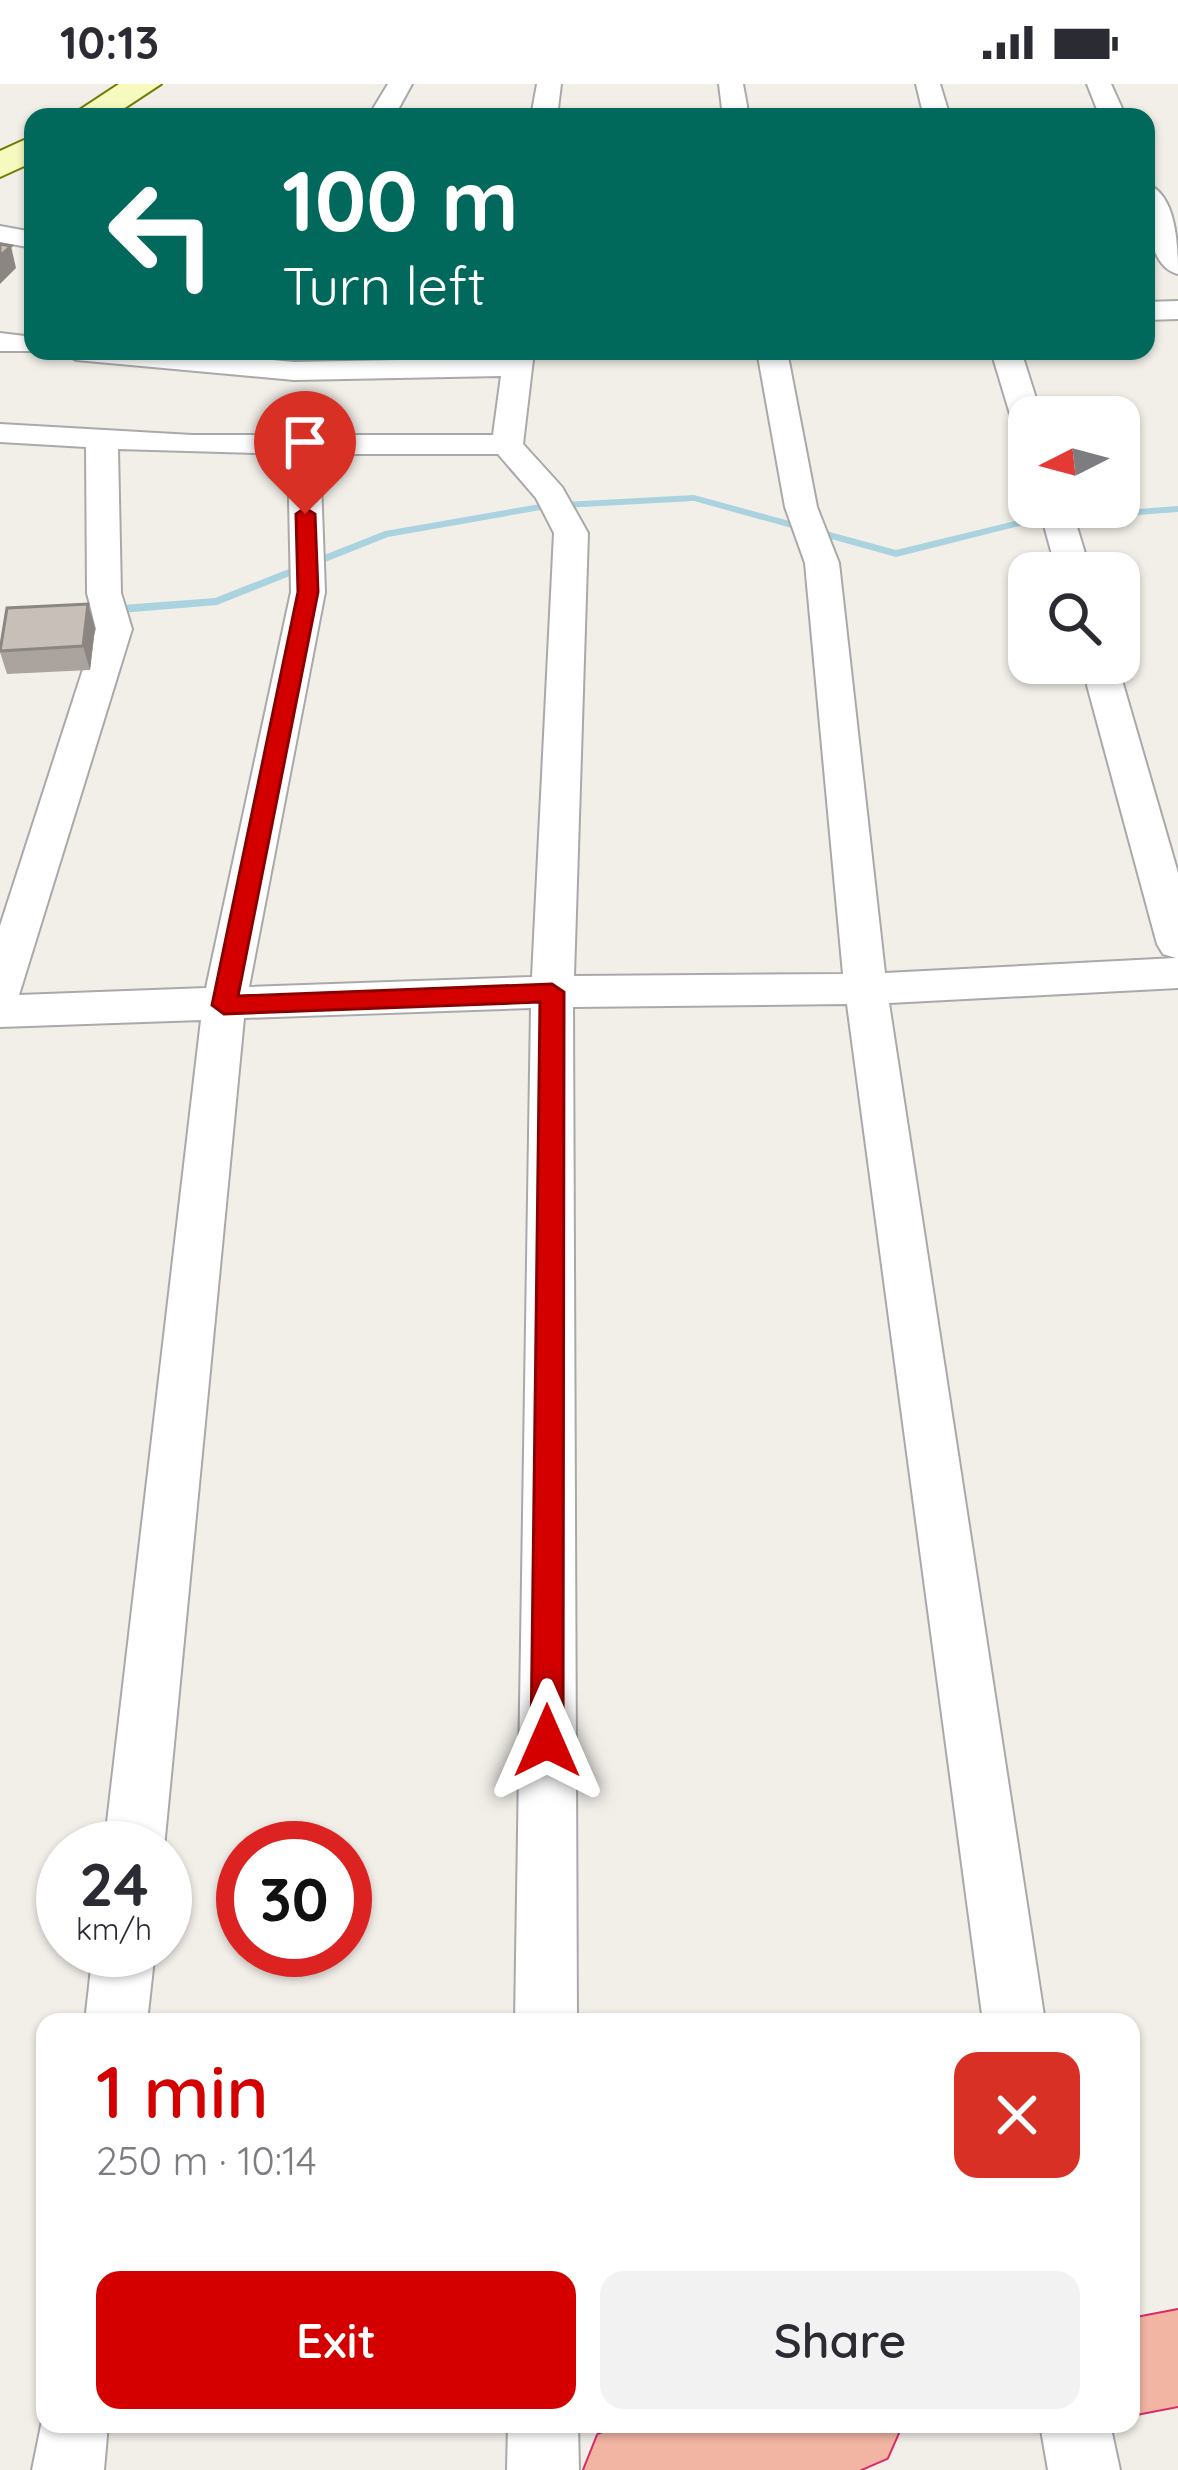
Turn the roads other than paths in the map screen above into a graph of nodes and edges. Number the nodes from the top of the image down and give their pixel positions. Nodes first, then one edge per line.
1 (144, 84) edge
2 (102, 108) edge
3 (1155, 213) edge
4 (1178, 266) edge
5 (243, 360) edge
6 (248, 360) edge
7 (499, 360) edge
8 (518, 360) edge
9 (774, 360) edge
10 (1009, 360) edge
11 (1020, 396) edge
12 (0, 433) edge
13 (102, 440) junction
14 (192, 444) junction
15 (304, 445) junction
16 (507, 445) junction
17 (1105, 684) edge
18 (1178, 944) edge
19 (1178, 974) edge
20 (866, 989) junction
21 (0, 991) edge
22 (552, 992) junction
23 (224, 1005) junction
24 (0, 1012) edge
25 (137, 1821) edge
26 (121, 1977) edge
27 (117, 2013) edge
28 (546, 2013) edge
29 (1013, 2013) edge
30 (1178, 2358) edge
31 (1140, 2365) edge
32 (72, 2433) edge
33 (543, 2433) edge
34 (810, 2433) edge
35 (1077, 2433) edge
36 (68, 2470) edge
37 (543, 2470) edge
38 (633, 2470) edge
39 (1084, 2470) edge

1 - 2 main road
3 - 4 street
5 - 14 street
6 - 7 street
8 - 16 street
9 - 20 street
10 - 11 street
12 - 13 street
13 - 14 street
13 - 21 street
14 - 15 street
15 - 16 street
15 - 23 street
16 - 22 street
17 - 18 street
19 - 20 street
20 - 22 street
20 - 29 street
22 - 23 street
22 - 28 street
23 - 24 street
23 - 25 street
26 - 27 street
30 - 31 highway
32 - 36 street
33 - 37 street
34 - 38 highway
35 - 39 street

